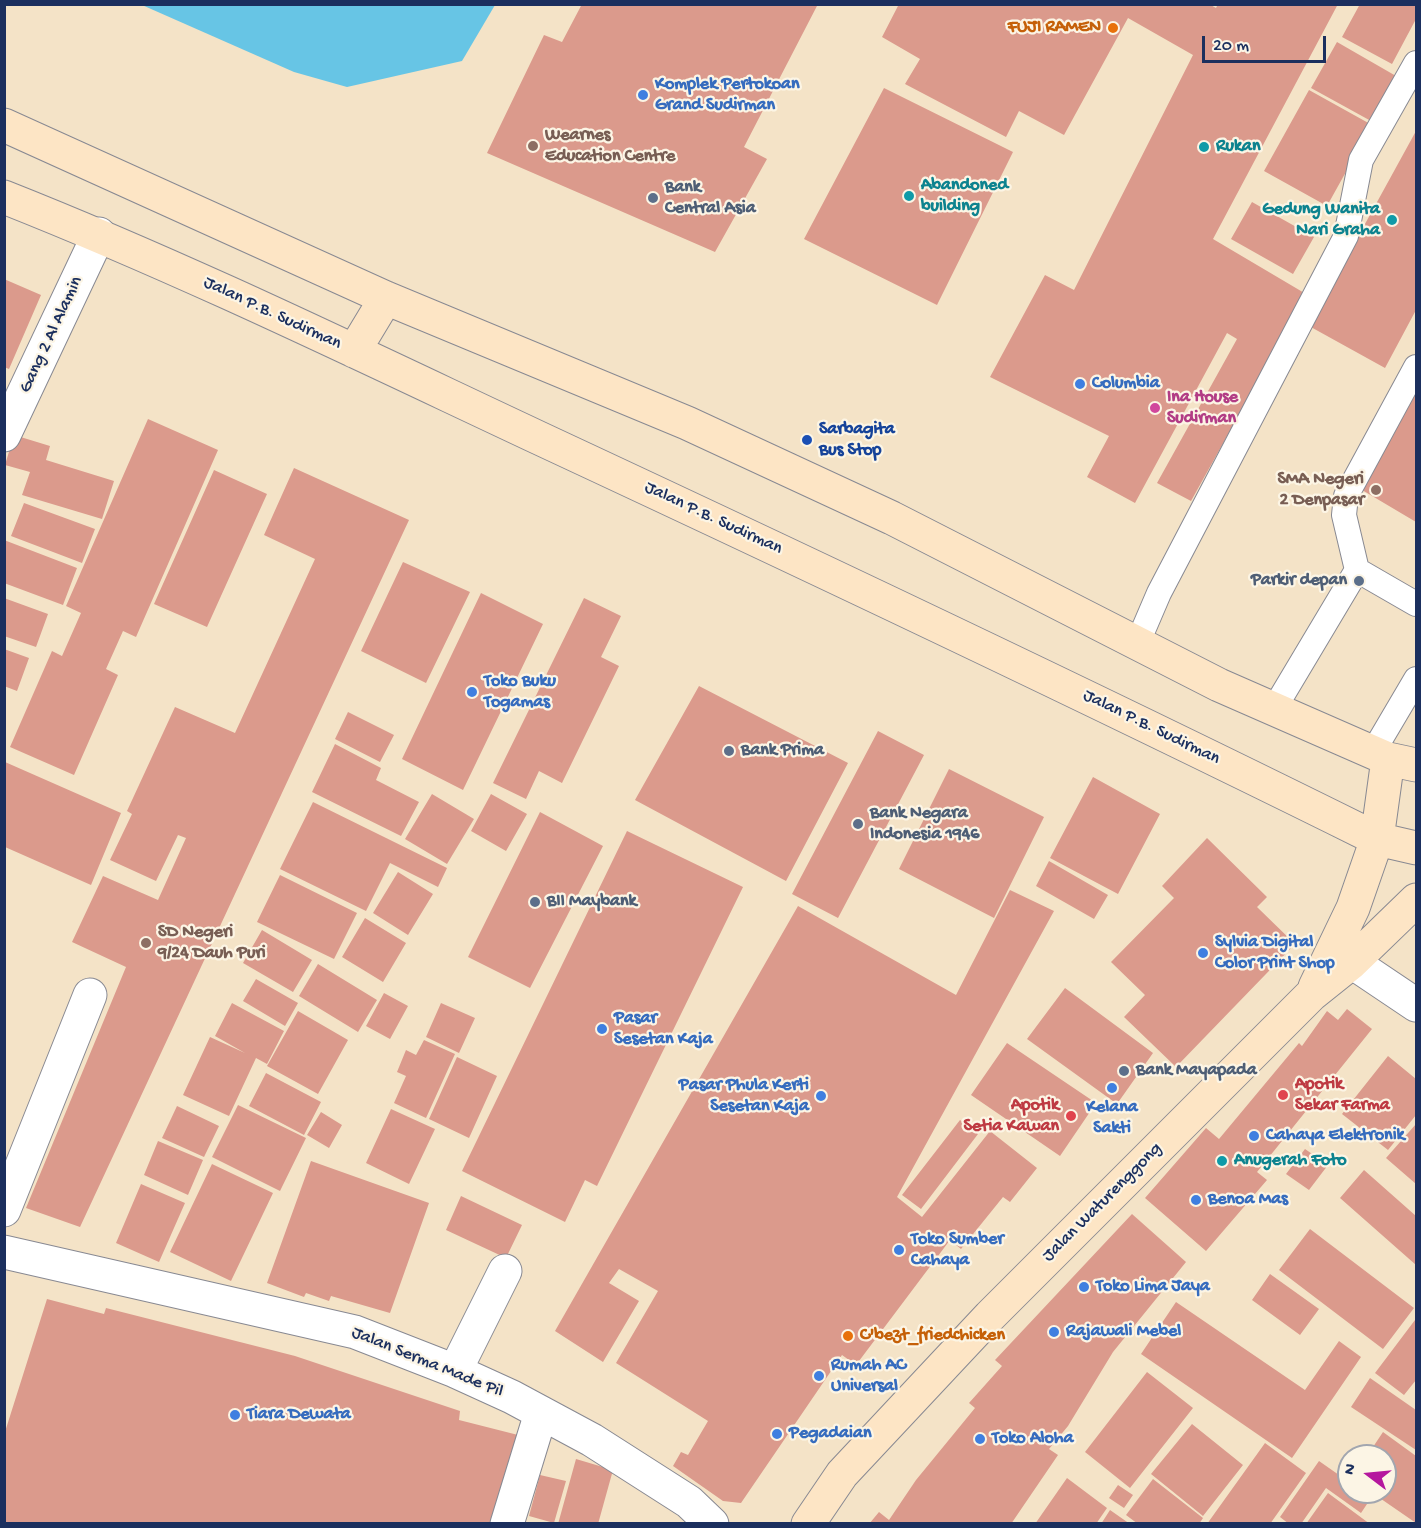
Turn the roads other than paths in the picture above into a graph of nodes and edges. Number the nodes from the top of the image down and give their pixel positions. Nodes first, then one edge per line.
1 (1416, 63) edge
2 (4, 125) edge
3 (4, 197) edge
4 (99, 234) junction
5 (386, 298) junction
6 (354, 351) junction
7 (1416, 367) edge
8 (4, 435) edge
9 (1357, 570) junction
10 (1416, 604) edge
11 (1138, 642) junction
12 (1416, 679) edge
13 (1274, 709) junction
14 (1392, 758) edge
15 (1377, 839) junction
16 (1416, 848) edge
17 (1416, 900) edge
18 (1352, 962) junction
19 (1312, 994) junction
20 (90, 995) dead end
21 (1416, 1005) edge
22 (4, 1210) edge
23 (4, 1252) edge
24 (506, 1272) dead end
25 (455, 1371) junction
26 (541, 1413) junction
27 (507, 1524) edge
28 (712, 1524) edge
29 (808, 1524) edge

1 - 11 lane
2 - 5 street
3 - 4 street, Jalan P.B. Sudirman
4 - 6 street, Jalan P.B. Sudirman
4 - 8 street, Gang 2 Al Alamin
5 - 6 street
5 - 11 street
6 - 15 street, Jalan P.B. Sudirman
7 - 9 lane
9 - 10 lane
9 - 13 lane
11 - 13 street
12 - 14 lane
13 - 14 street
14 - 15 street
15 - 16 street, Jalan P.B. Sudirman
15 - 19 street
17 - 18 street, Jalan Waturenggong
18 - 19 street, Jalan Waturenggong
18 - 21 street
19 - 29 street, Jalan Waturenggong
20 - 22 street
23 - 25 street, Jalan Serma Made Pil
24 - 25 street
25 - 26 street, Jalan Serma Made Pil
26 - 27 street
26 - 28 street, Jalan Serma Made Pil

